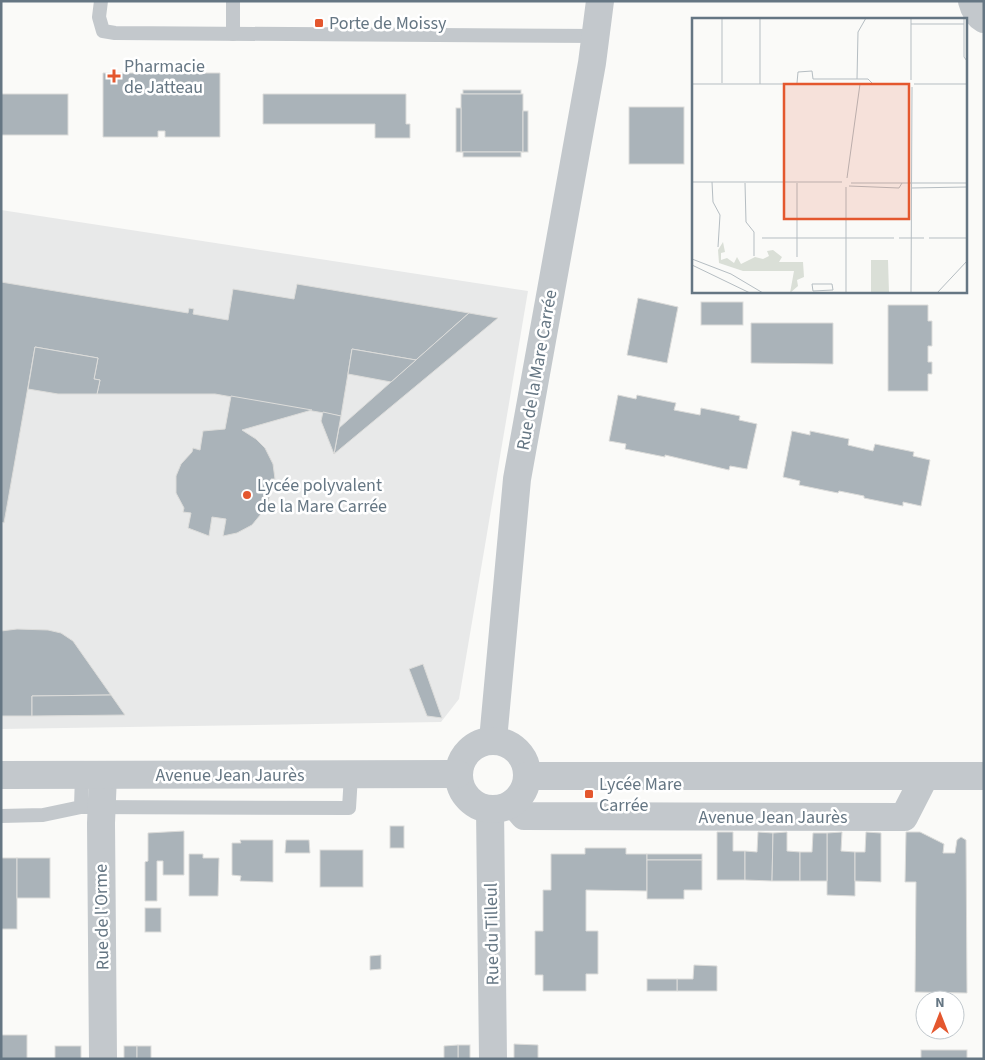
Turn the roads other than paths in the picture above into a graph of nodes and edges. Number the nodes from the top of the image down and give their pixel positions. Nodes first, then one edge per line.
1 (101, 1) edge
2 (232, 1) edge
3 (600, 1) edge
4 (972, 1) edge
5 (984, 19) edge
6 (233, 34) junction
7 (596, 36) junction
8 (493, 740) junction
9 (92, 774) junction
10 (351, 774) junction
11 (458, 774) junction
12 (1, 775) edge
13 (527, 776) junction
14 (925, 776) junction
15 (984, 776) edge
16 (501, 806) junction
17 (91, 808) junction
18 (1, 816) edge
19 (103, 1059) edge
20 (493, 1059) edge

1 - 6 lane
2 - 6 lane
3 - 7 street, Rue de la Mare Carrée
4 - 5 street
6 - 7 lane
7 - 8 street, Rue de la Mare Carrée
8 - 11 street
8 - 13 street
9 - 10 street, Avenue Jean Jaurès
9 - 12 street, Avenue Jean Jaurès
9 - 17 street, Rue de l'Orme
10 - 11 street, Avenue Jean Jaurès
10 - 17 lane
11 - 16 street
13 - 14 street
13 - 16 street
14 - 15 street
14 - 16 street, Avenue Jean Jaurès
16 - 20 street, Rue du Tilleul
17 - 18 lane
17 - 19 street, Rue de l'Orme

